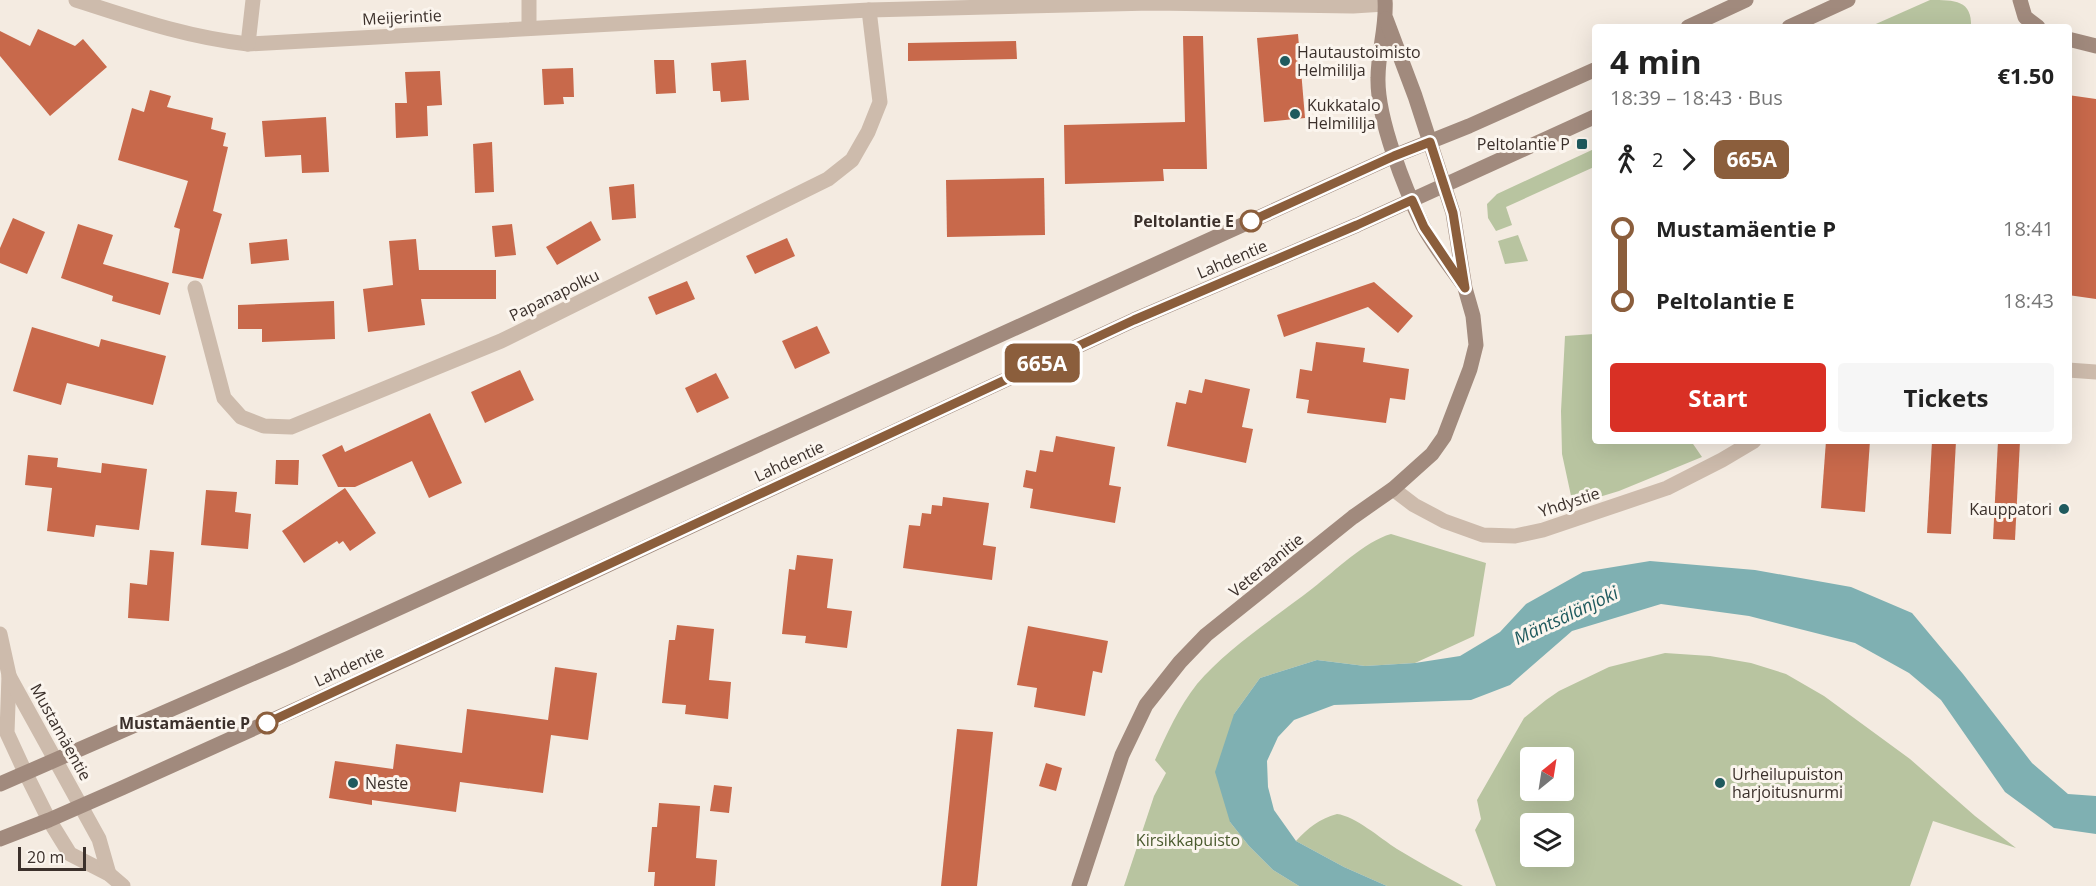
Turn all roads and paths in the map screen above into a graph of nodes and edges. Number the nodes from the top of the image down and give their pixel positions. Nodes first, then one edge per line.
1 (76, 0) edge
2 (253, 0) edge
3 (529, 0) edge
4 (1746, 0) edge
5 (1848, 0) edge
6 (2020, 0) edge
7 (1385, 2) edge
8 (801, 7) edge
9 (869, 10) junction
10 (1386, 19) junction
11 (2021, 22) edge
12 (1694, 24) edge
13 (1796, 24) edge
14 (530, 28) junction
15 (2072, 40) edge
16 (248, 44) junction
17 (2096, 45) edge
18 (1592, 70) edge
19 (1592, 118) edge
20 (1430, 142) junction
21 (1394, 156) junction
22 (1444, 184) junction
23 (1412, 200) junction
24 (195, 288) dead end
25 (1465, 288) junction
26 (2072, 370) edge
27 (2096, 372) edge
28 (1749, 444) edge
29 (1393, 489) junction
30 (0, 634) edge
31 (9, 675) junction
32 (55, 759) junction
33 (25, 772) junction
34 (0, 784) edge
35 (81, 806) junction
36 (49, 820) junction
37 (0, 839) edge
38 (109, 874) junction
39 (123, 886) edge
40 (1079, 886) edge

1 - 16 street, Meijerintie
2 - 16 street
3 - 14 street
4 - 12 main road
5 - 13 main road
6 - 11 main road
7 - 9 street, Meijerintie
7 - 10 main road
8 - 9 street, Meijerintie
8 - 14 street, Meijerintie
9 - 24 street, Papanapolku
10 - 20 main road, Veteraanitie
10 - 21 main road, Veteraanitie
14 - 16 street, Meijerintie
15 - 17 main road
18 - 20 main road, Lahdentie
19 - 22 main road, Lahdentie
20 - 21 main road, Lahdentie
20 - 22 main road, Veteraanitie
21 - 23 main road, Veteraanitie
21 - 32 main road, Lahdentie
22 - 23 main road, Lahdentie
22 - 25 main road, Veteraanitie
23 - 25 main road, Veteraanitie
23 - 35 main road, Lahdentie
25 - 29 main road, Veteraanitie
26 - 27 street
28 - 29 street, Yhdystie
29 - 40 main road, Veteraanitie
30 - 31 street, Mustamäentie
31 - 32 street, Mustamäentie
31 - 33 street, Mustamäentie
32 - 33 main road, Lahdentie
32 - 35 street, Mustamäentie
33 - 34 main road, Lahdentie
33 - 36 street, Mustamäentie
35 - 36 main road, Lahdentie
35 - 38 street, Mustamäentie
36 - 37 main road, Lahdentie
36 - 38 street, Mustamäentie
38 - 39 street, Mustamäentie

